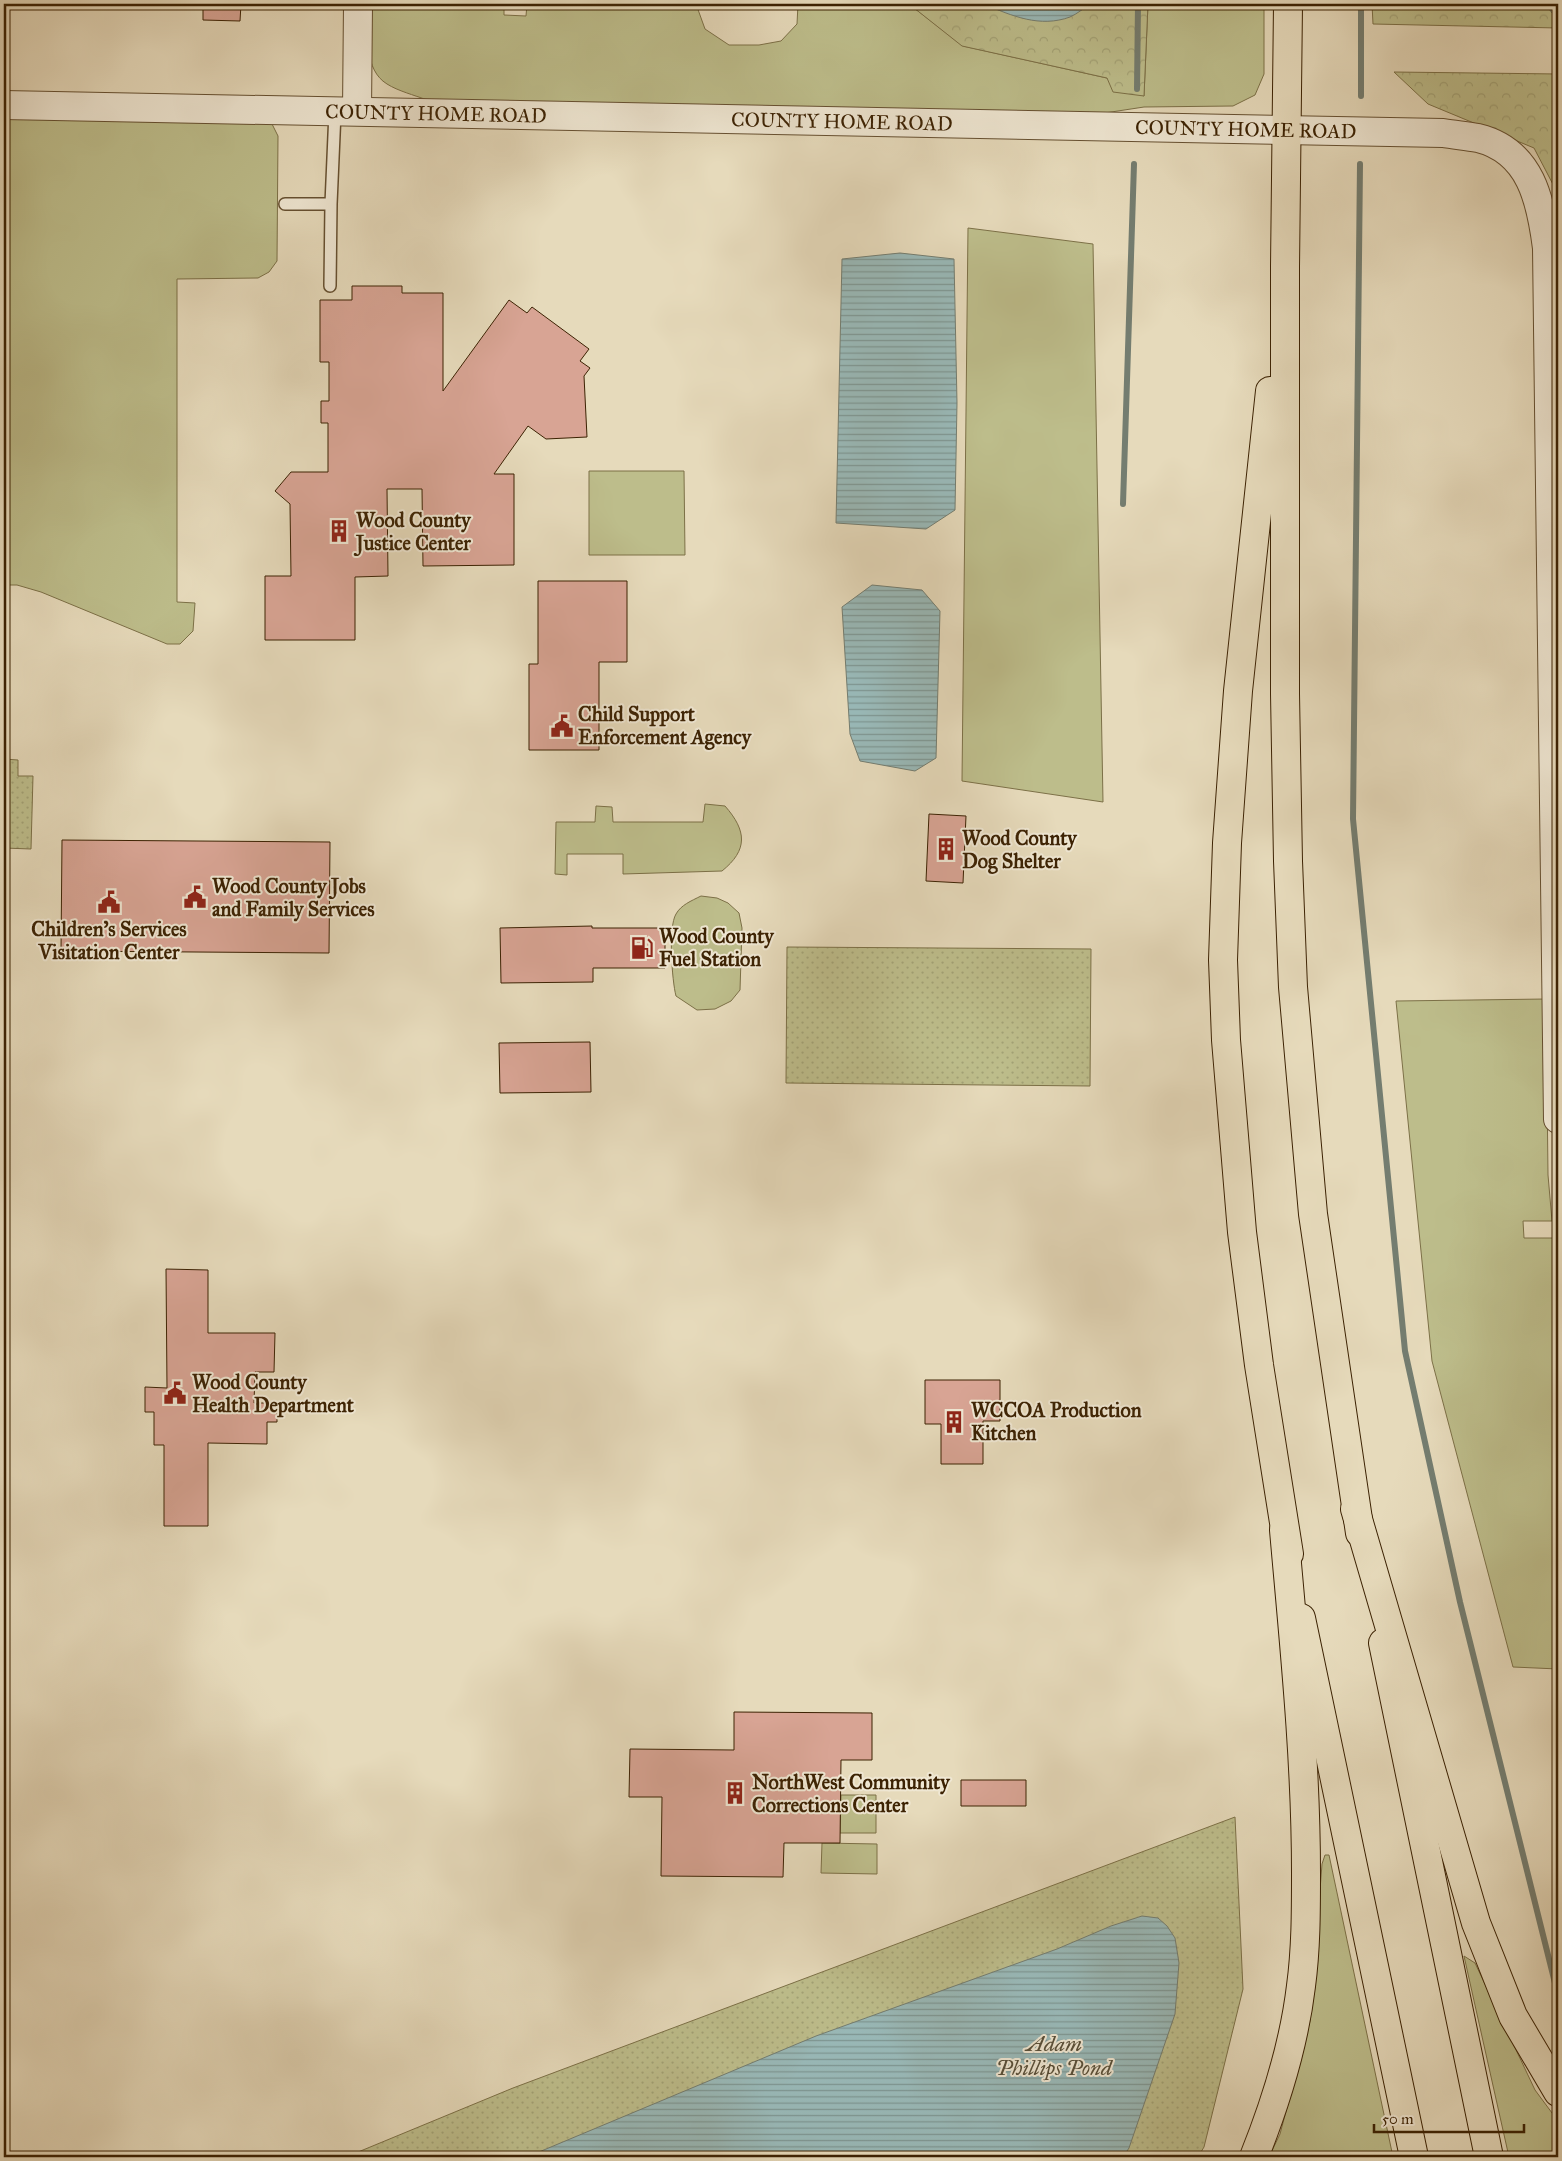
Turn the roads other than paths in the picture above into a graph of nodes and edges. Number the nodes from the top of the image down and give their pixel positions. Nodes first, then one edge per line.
1 (358, 4) edge
2 (1288, 4) edge
3 (4, 105) edge
4 (346, 111) junction
5 (1287, 130) junction
6 (285, 204) dead end
7 (331, 204) junction
8 (1285, 268) junction
9 (330, 286) dead end
10 (1558, 1119) edge
11 (1355, 1509) junction
12 (1284, 1530) junction
13 (1558, 2092) edge
14 (1254, 2157) edge
15 (1414, 2157) edge
16 (1489, 2157) edge

1 - 4 street
2 - 5 highway
3 - 4 street, COUNTY HOME ROAD
4 - 5 street, COUNTY HOME ROAD
4 - 7 lane
5 - 8 highway
5 - 10 street, COUNTY HOME ROAD
6 - 7 lane
7 - 9 lane
8 - 11 highway
8 - 12 highway
11 - 13 highway
11 - 16 highway
12 - 14 highway
12 - 15 highway

